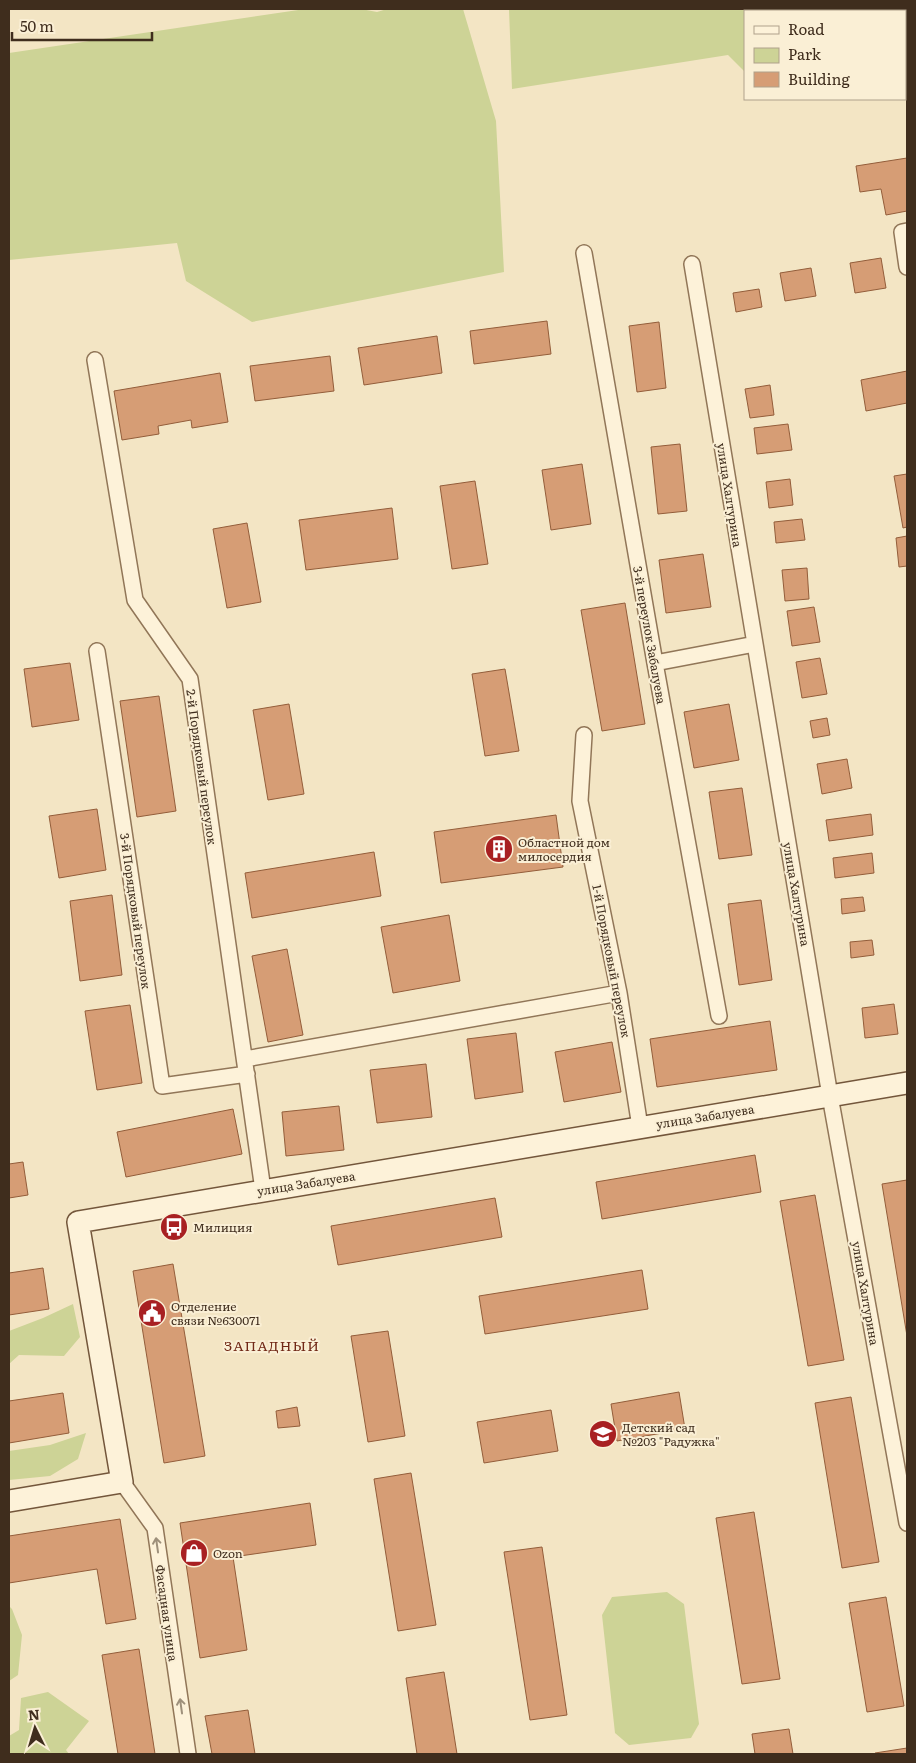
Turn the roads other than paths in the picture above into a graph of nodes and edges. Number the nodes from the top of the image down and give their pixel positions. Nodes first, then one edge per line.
1 (907, 231) edge
2 (584, 253) dead end
3 (692, 264) dead end
4 (907, 266) edge
5 (95, 360) dead end
6 (755, 644) junction
7 (97, 651) dead end
8 (655, 662) junction
9 (584, 735) dead end
10 (619, 993) junction
11 (719, 1016) dead end
12 (246, 1066) junction
13 (907, 1083) edge
14 (830, 1096) junction
15 (640, 1127) junction
16 (263, 1190) junction
17 (122, 1482) junction
18 (9, 1501) edge
19 (907, 1523) edge
20 (188, 1754) edge

1 - 4 street
2 - 8 street, 3-й переулок Забалуева
3 - 6 street, улица Халтурина
5 - 12 street, 2-й Порядковый переулок
6 - 8 street
6 - 14 street, улица Халтурина
7 - 12 street, 3-й Порядковый переулок
8 - 11 street, 3-й переулок Забалуева
9 - 10 street, 1-й Порядковый переулок
10 - 12 street
10 - 15 street, 1-й Порядковый переулок
12 - 16 street, 2-й Порядковый переулок
13 - 14 street, улица Забалуева
14 - 15 street, улица Забалуева
14 - 19 street, улица Халтурина
15 - 16 street, улица Забалуева
16 - 17 street, улица Забалуева
17 - 18 street
20 -> 17 street, Фасадная улица

